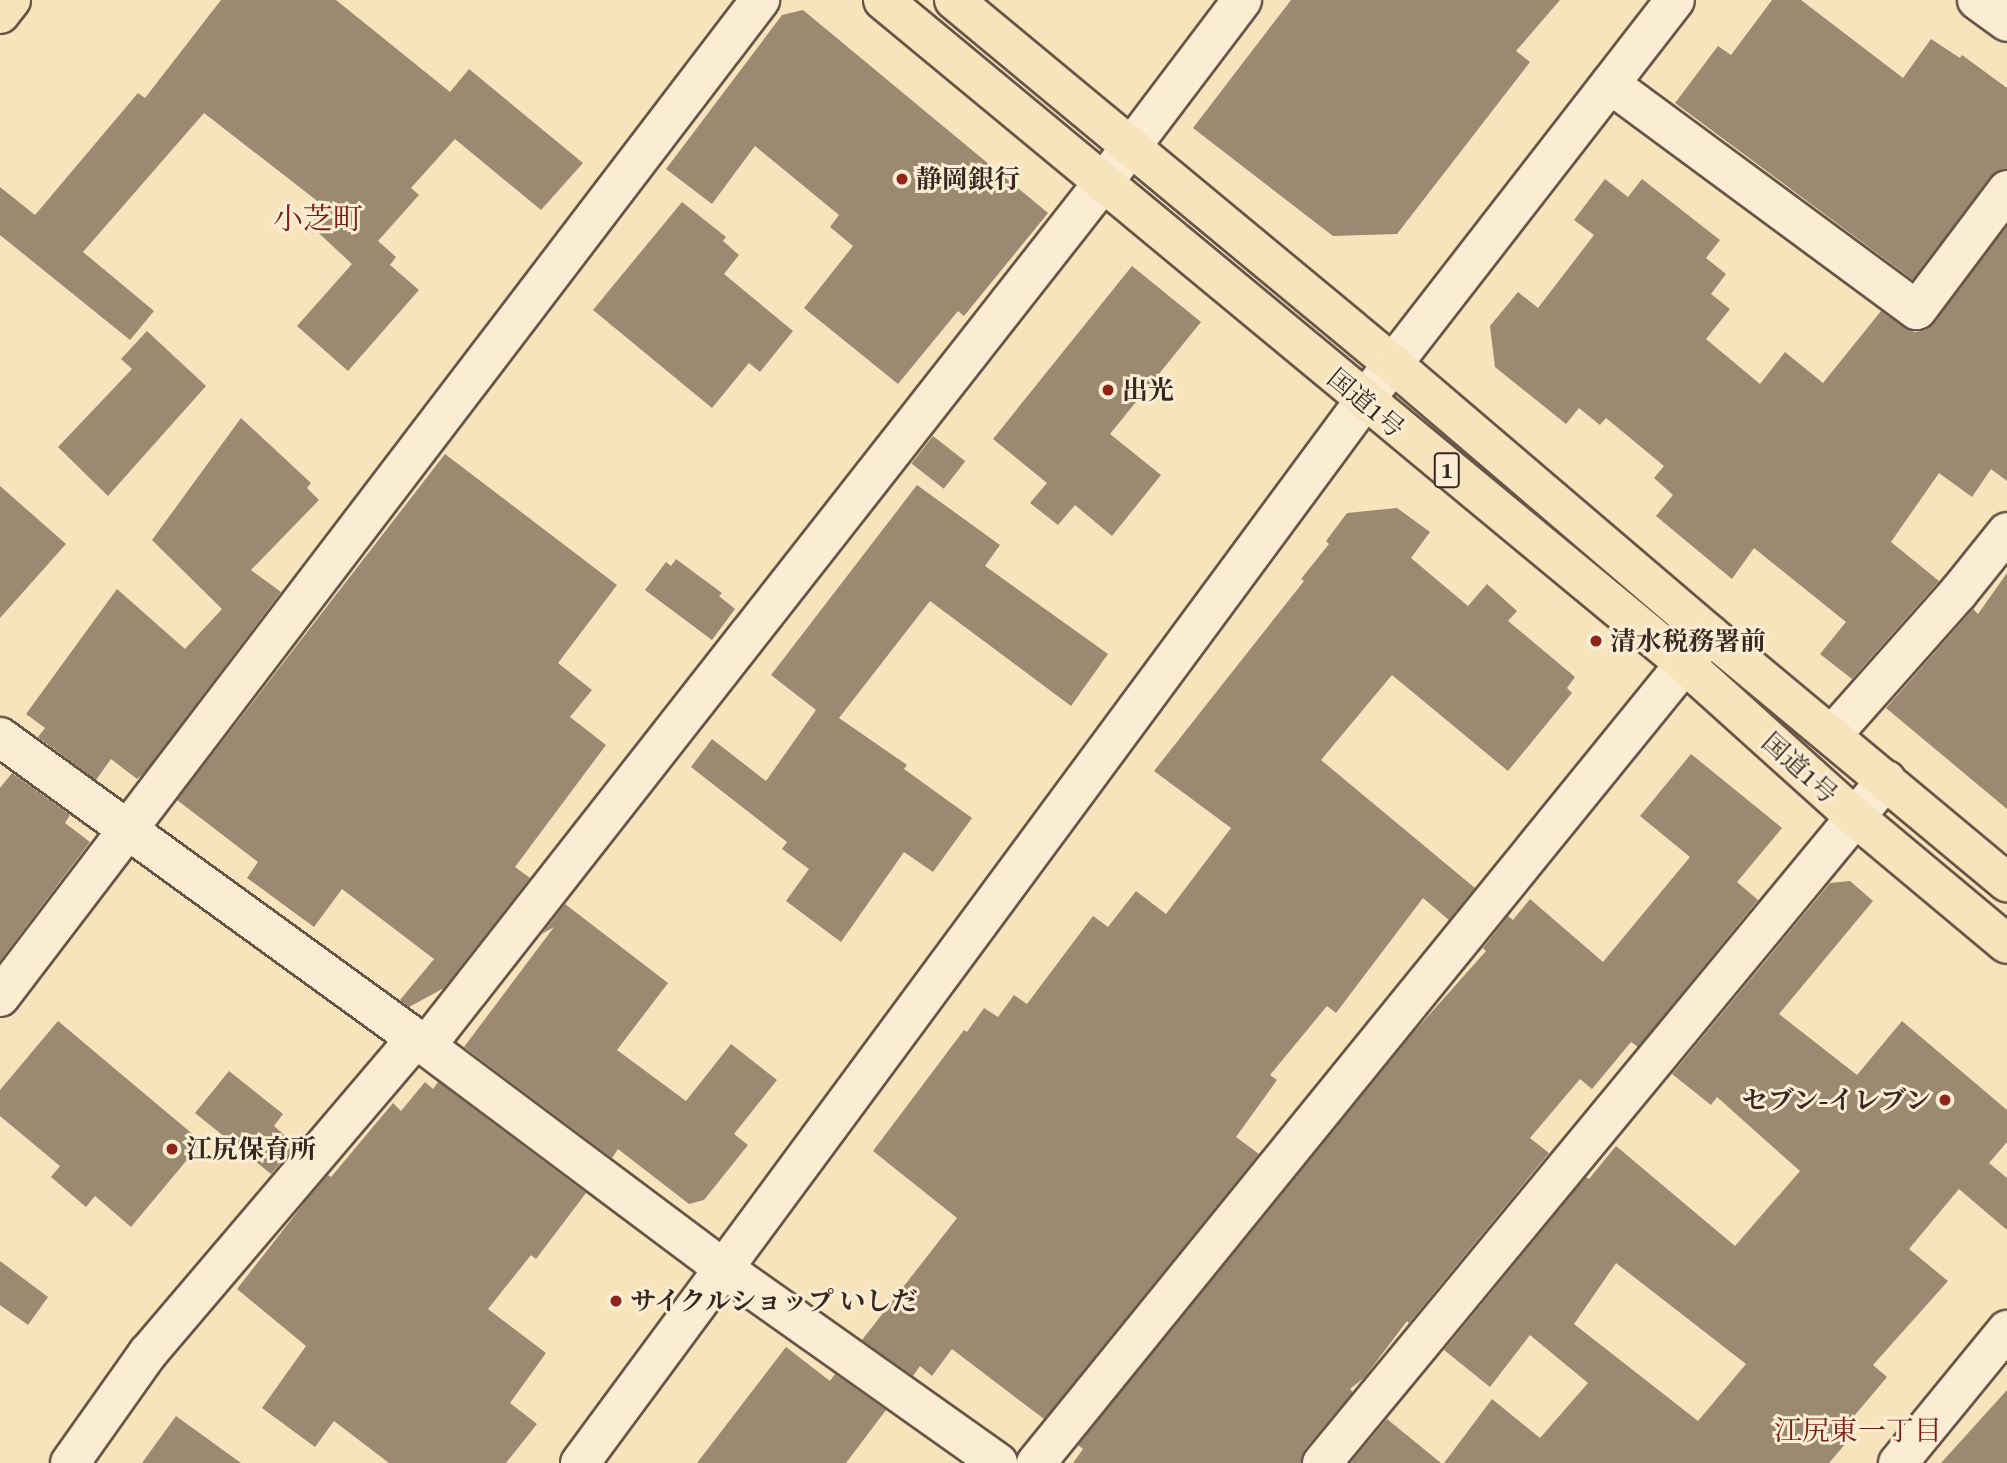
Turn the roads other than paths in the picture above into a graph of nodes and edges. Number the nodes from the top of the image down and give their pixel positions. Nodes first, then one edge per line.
1 (11, 0) edge
2 (760, 0) edge
3 (883, 0) edge
4 (954, 0) edge
5 (1242, 0) edge
6 (1675, 0) edge
7 (1976, 0) edge
8 (0, 14) edge
9 (2007, 22) edge
10 (1610, 84) junction
11 (1131, 147) junction
12 (1102, 182) junction
13 (2007, 190) edge
14 (1394, 365) junction
15 (1364, 401) junction
16 (2007, 533) edge
17 (1709, 634) junction
18 (1685, 664) junction
19 (1832, 735) junction
20 (0, 737) edge
21 (1886, 780) junction
22 (1854, 816) junction
23 (128, 831) junction
24 (2007, 882) edge
25 (2007, 944) edge
26 (0, 997) edge
27 (421, 1043) junction
28 (723, 1268) junction
29 (2007, 1330) edge
30 (70, 1463) edge
31 (580, 1463) edge
32 (998, 1463) edge
33 (1036, 1463) edge
34 (1322, 1463) edge
35 (1898, 1463) edge

1 - 8 main road
2 - 23 street
3 - 12 main road, 国道1号 / 1
4 - 11 main road, 国道1号 / 1
5 - 11 street
6 - 10 street
7 - 9 street
10 - 13 street
10 - 14 street
11 - 12 street
11 - 14 main road, 国道1号 / 1
12 - 15 main road, 国道1号 / 1
12 - 27 street
14 - 15 street
14 - 17 main road, 国道1号 / 1
15 - 18 main road, 国道1号 / 1
15 - 28 street
16 - 19 street
17 - 18 street
17 - 19 main road, 国道1号 / 1
18 - 22 main road, 国道1号 / 1
18 - 33 street
19 - 21 main road, 国道1号 / 1
20 - 23 street
21 - 22 street
21 - 24 main road, 国道1号 / 1
22 - 25 main road, 国道1号 / 1
22 - 34 street
23 - 26 street
23 - 27 street
27 - 28 street
27 - 30 street
28 - 31 street
28 - 32 street
29 - 35 street

